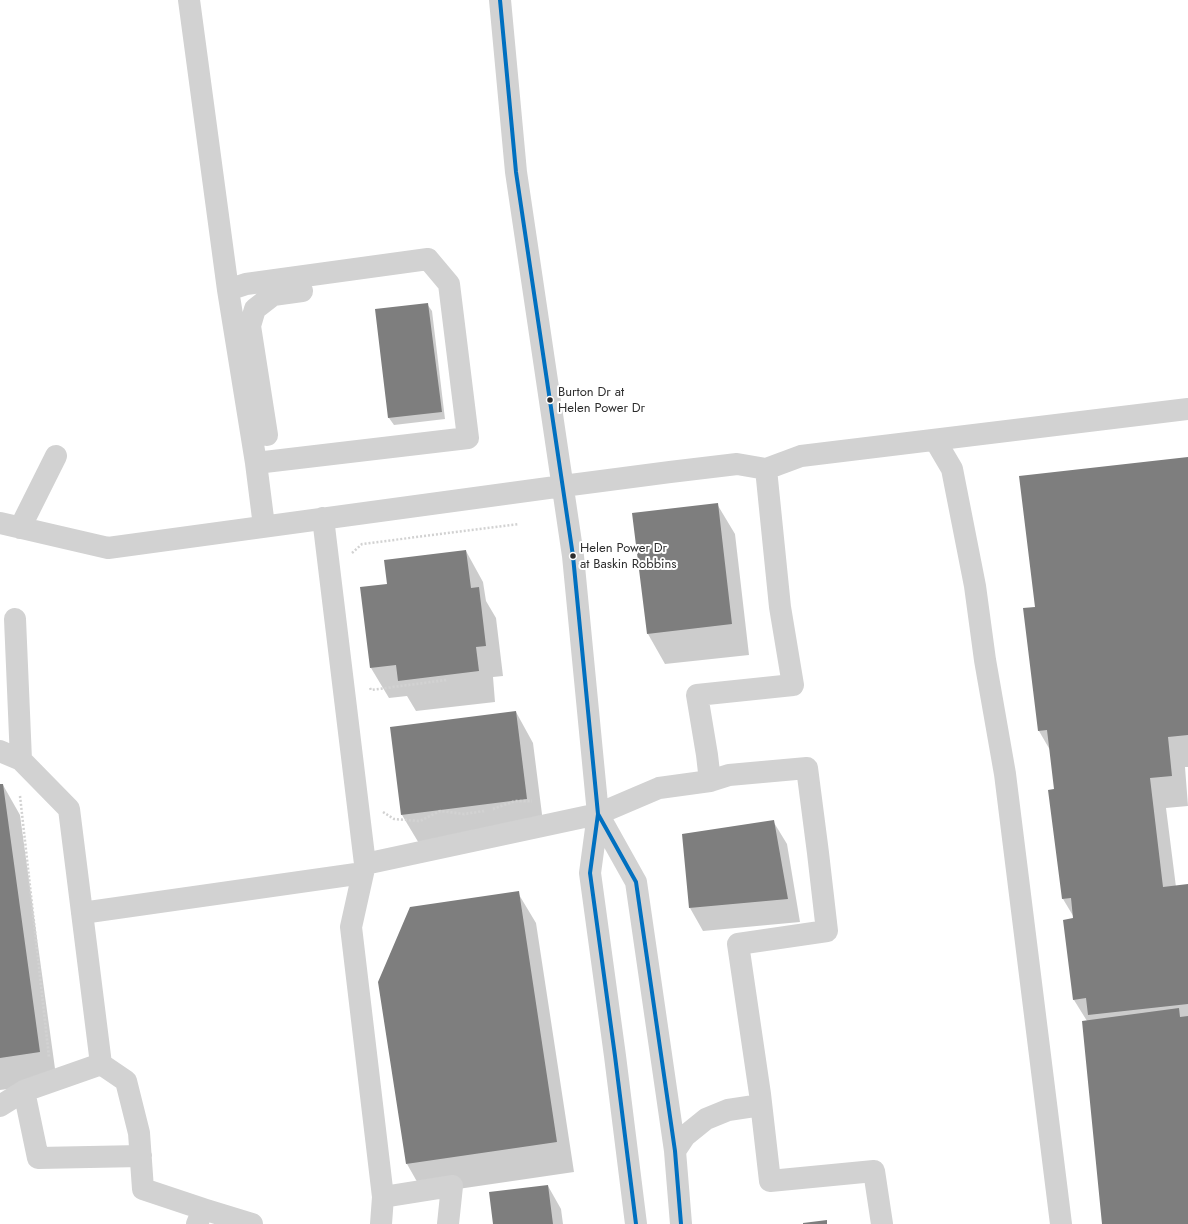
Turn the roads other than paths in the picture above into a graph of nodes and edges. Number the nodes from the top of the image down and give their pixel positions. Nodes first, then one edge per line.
1 (189, 0) edge
2 (500, 0) edge
3 (428, 259) junction
4 (228, 290) junction
5 (1188, 409) edge
6 (935, 440) junction
7 (56, 456) dead end
8 (256, 463) junction
9 (766, 469) junction
10 (563, 486) junction
11 (323, 518) junction
12 (10, 526) edge
13 (264, 526) junction
14 (15, 620) dead end
15 (0, 751) edge
16 (21, 760) junction
17 (710, 781) junction
18 (598, 814) junction
19 (364, 869) junction
20 (82, 913) junction
21 (101, 1064) junction
22 (24, 1091) junction
23 (761, 1105) junction
24 (0, 1106) edge
25 (675, 1151) junction
26 (141, 1156) junction
27 (383, 1197) junction
28 (200, 1216) edge
29 (252, 1224) edge
30 (381, 1224) edge
31 (448, 1224) edge
32 (636, 1224) edge
33 (681, 1224) edge
34 (882, 1224) edge
35 (1061, 1224) edge

1 - 4 street
2 - 10 street
3 - 4 street
3 - 8 street
3 - 8 street
4 - 8 street
5 - 6 street
6 - 9 street
6 - 35 street
7 - 12 street
8 - 13 street
9 - 10 street
9 - 17 street
10 - 11 street
10 - 18 street
11 - 13 street
11 - 19 street
12 - 13 street
14 - 16 street
15 - 16 street
16 - 20 street
17 - 18 street
17 - 23 street
18 - 19 street
18 - 25 street
18 - 32 street
19 - 20 street
19 - 27 street
20 - 21 street
21 - 22 street
21 - 26 street
22 - 24 street
22 - 26 street
23 - 25 street
23 - 34 street
25 - 33 street
26 - 28 street
27 - 30 street
27 - 31 street
28 - 29 street

